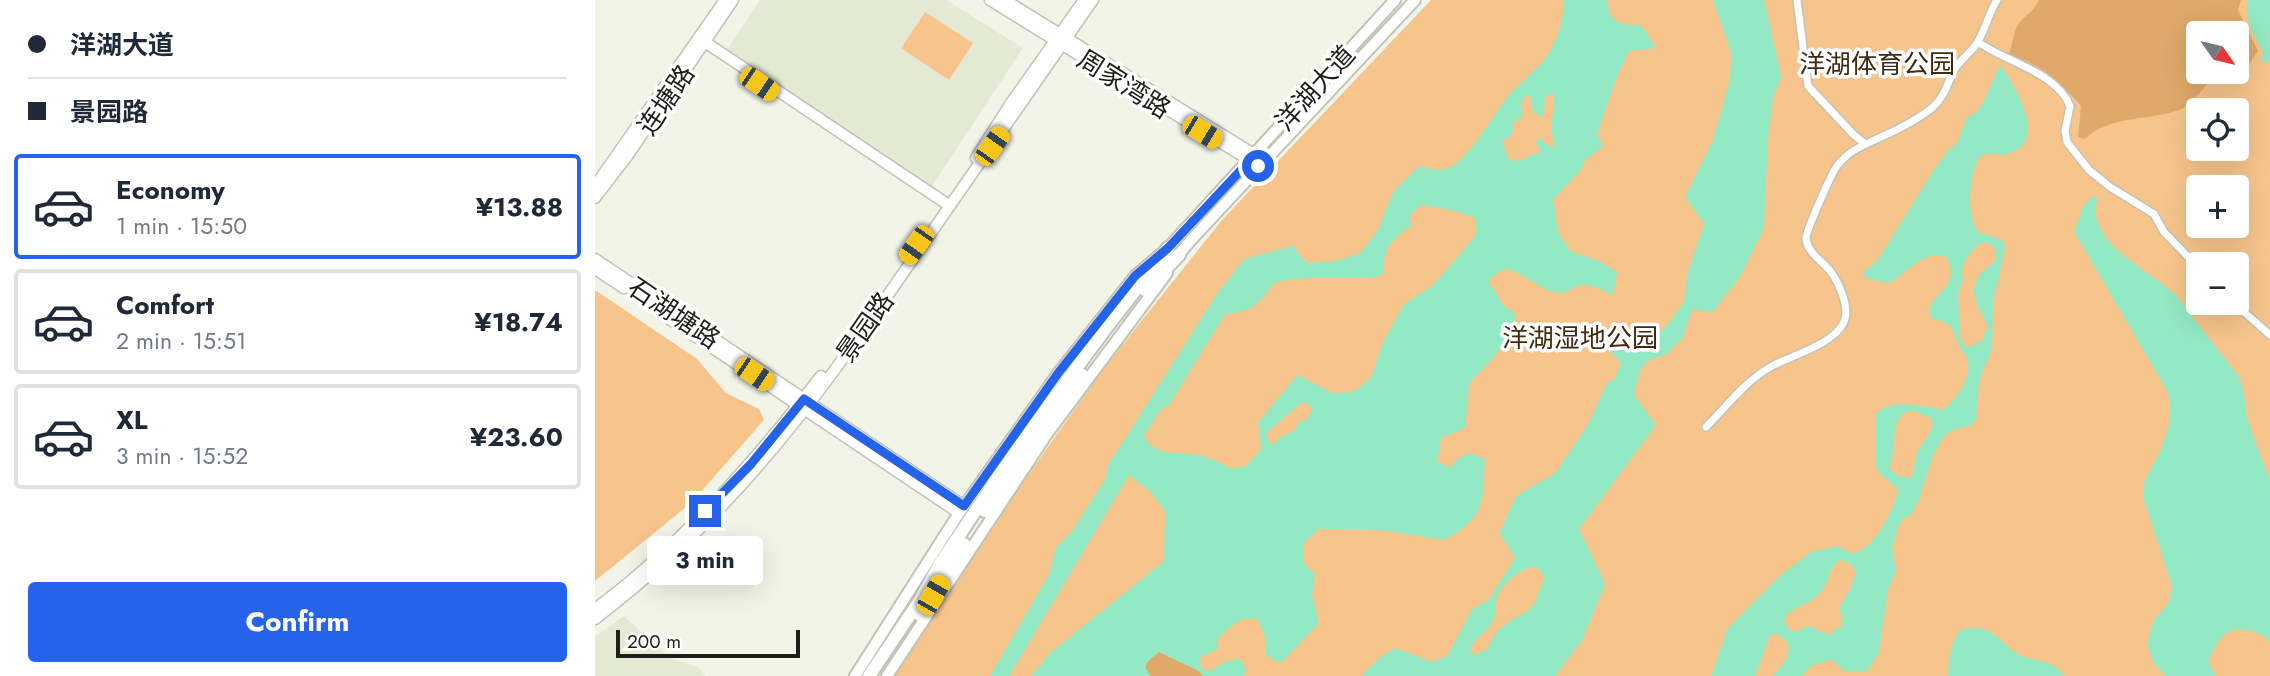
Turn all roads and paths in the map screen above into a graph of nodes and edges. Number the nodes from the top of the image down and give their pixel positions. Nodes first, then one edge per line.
1 (725, 0) edge
2 (733, 0) edge
3 (990, 0) edge
4 (1005, 0) edge
5 (1084, 0) edge
6 (1093, 0) edge
7 (1395, 0) edge
8 (1415, 0) edge
9 (1797, 0) edge
10 (1997, 0) edge
11 (1061, 39) junction
12 (701, 42) junction
13 (1977, 42) junction
14 (1864, 143) junction
15 (1257, 160) junction
16 (595, 186) edge
17 (595, 198) edge
18 (946, 207) junction
19 (1173, 252) junction
20 (2186, 255) edge
21 (595, 259) edge
22 (595, 269) edge
23 (2248, 315) edge
24 (1112, 326) junction
25 (2270, 335) edge
26 (804, 404) junction
27 (1706, 427) dead end
28 (962, 509) junction
29 (595, 608) edge
30 (595, 619) edge
31 (855, 676) edge
32 (869, 676) edge
33 (879, 676) edge
34 (887, 676) edge

1 - 12 main road, 连塘路
2 - 12 main road, 连塘路
3 - 11 main road, 周家湾路
4 - 11 main road, 周家湾路
5 - 11 main road, 景园路
6 - 11 main road, 景园路
7 - 15 main road, 洋湖大道
8 - 15 main road, 洋湖大道
9 - 14 street
10 - 13 street
11 - 15 main road, 周家湾路
11 - 18 main road, 景园路
12 - 16 main road, 连塘路
12 - 17 main road, 连塘路
12 - 18 main road
13 - 14 street
13 - 20 street
14 - 27 street
15 - 19 main road, 洋湖大道
18 - 26 main road, 景园路
19 - 24 highway
19 - 28 main road, 洋湖大道
19 - 34 main road, 洋湖大道
21 - 26 main road, 石湖塘路
22 - 26 main road, 石湖塘路
23 - 25 street
24 - 32 highway
24 - 33 highway
26 - 28 main road, 石湖塘路
26 - 29 main road, 景园路
26 - 30 main road, 景园路
28 - 31 main road, 洋湖大道

